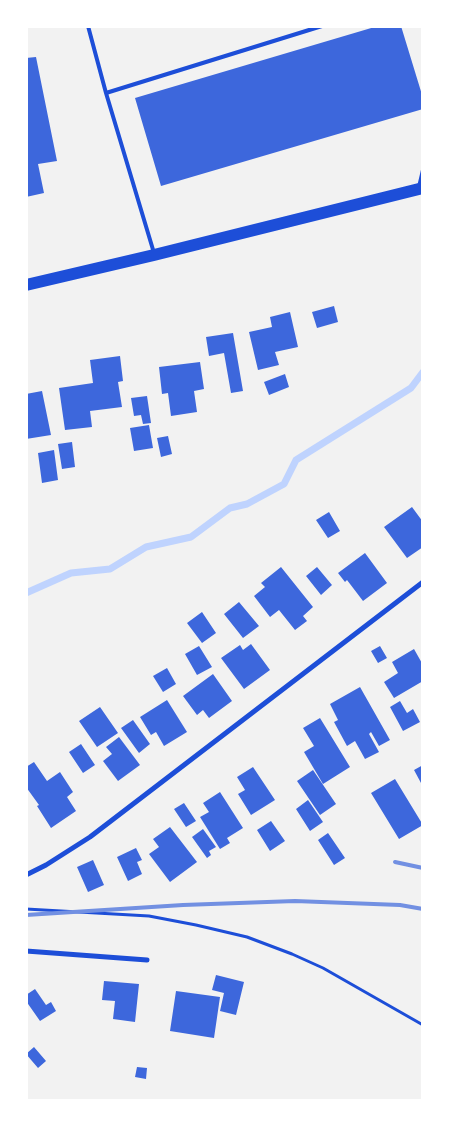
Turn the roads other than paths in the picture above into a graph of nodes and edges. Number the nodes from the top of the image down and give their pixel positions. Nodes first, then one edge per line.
1 (88, 26) edge
2 (322, 26) edge
3 (106, 93) junction
4 (423, 170) edge
5 (421, 189) edge
6 (154, 255) junction
7 (26, 285) edge
8 (423, 582) edge
9 (26, 874) edge
10 (26, 951) edge
11 (147, 960) dead end

1 - 3 lane
2 - 3 lane
3 - 6 lane
4 - 5 lane
5 - 6 main road
6 - 7 main road
8 - 9 street
10 - 11 street

